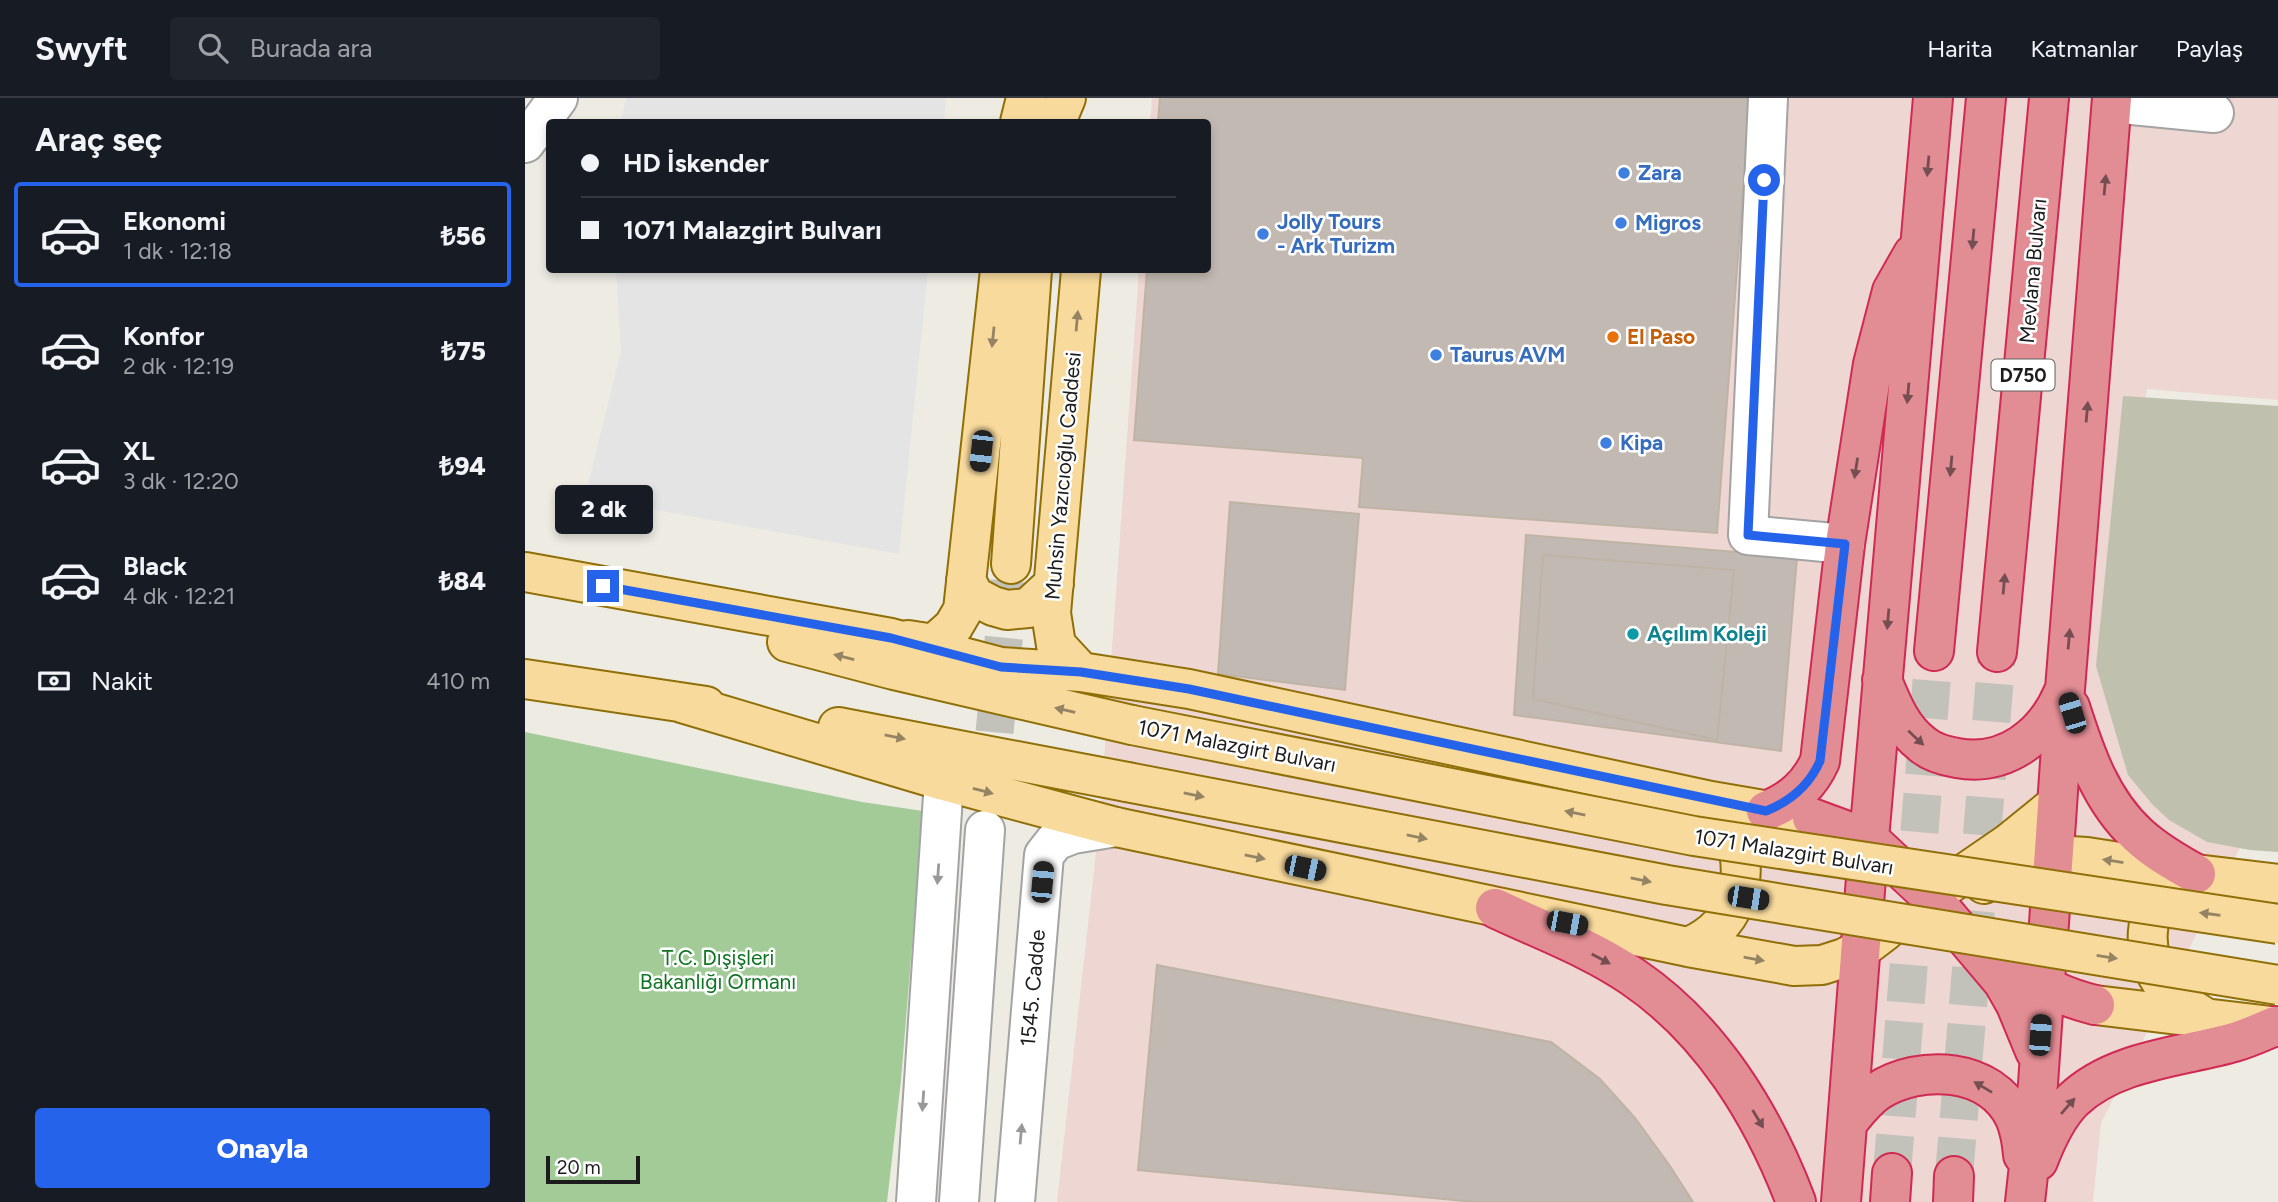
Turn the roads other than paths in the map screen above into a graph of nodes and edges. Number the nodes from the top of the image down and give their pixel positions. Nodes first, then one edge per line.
1 (558, 98) edge
2 (1026, 98) edge
3 (1035, 98) edge
4 (1066, 98) edge
5 (1084, 98) edge
6 (1768, 98) edge
7 (1933, 98) edge
8 (1986, 98) edge
9 (2049, 98) edge
10 (2112, 100) edge
11 (2214, 113) dead end
12 (1021, 119) edge
13 (1037, 119) edge
14 (1057, 119) edge
15 (1087, 119) edge
16 (525, 143) edge
17 (1922, 241) junction
18 (1000, 273) edge
19 (1032, 273) edge
20 (1081, 273) edge
21 (1845, 544) junction
22 (1011, 564) tunnel mouth
23 (525, 574) edge
24 (967, 580) junction
25 (1054, 584) junction
26 (891, 638) junction
27 (1934, 651) tunnel mouth
28 (1997, 652) tunnel mouth
29 (1081, 672) junction
30 (525, 679) edge
31 (1882, 680) junction
32 (2065, 689) junction
33 (682, 703) junction
34 (944, 781) junction
35 (1874, 783) junction
36 (1711, 801) junction
37 (2057, 804) junction
38 (1766, 811) junction
39 (1812, 818) joint
40 (1116, 827) junction
41 (985, 830) tunnel mouth
42 (1869, 839) junction
43 (2053, 855) junction
44 (2196, 874) junction
45 (2278, 884) edge
46 (1946, 898) junction
47 (1495, 908) junction
48 (2278, 924) edge
49 (1688, 947) junction
50 (1860, 950) junction
51 (2278, 985) edge
52 (2044, 986) junction
53 (2095, 1005) joint
54 (2204, 1017) junction
55 (2276, 1026) edge
56 (1853, 1027) junction
57 (2038, 1060) junction
58 (1848, 1122) junction
59 (2025, 1195) edge
60 (916, 1202) edge
61 (959, 1202) edge
62 (1015, 1202) edge
63 (1796, 1202) edge
64 (1841, 1202) edge

1 - 16 street
2 - 12 main road
3 - 13 main road
4 - 14 main road
5 - 15 main road
6 - 21 street
7 -> 17 highway
8 -> 27 highway, D750
28 -> 9 highway, Mevlana Bulvarı / D750
10 - 11 street
32 -> 10 highway
17 -> 21 highway
17 -> 31 highway
18 -> 24 main road
19 - 22 main road
25 -> 20 main road, Muhsin Yazıcıoğlu Caddesi
21 - 38 highway
23 - 26 main road, 1071 Malazgirt Bulvarı
48 -> 23 main road, 1071 Malazgirt Bulvarı, bridge
24 - 25 main road
24 - 26 main road
25 - 29 main road, Muhsin Yazıcıoğlu Caddesi
26 - 29 main road, 1071 Malazgirt Bulvarı
29 - 36 main road, 1071 Malazgirt Bulvarı
30 - 33 main road
31 -> 32 highway
31 - 35 highway
32 - 37 highway
32 - 44 highway
33 - 34 main road
33 -> 51 main road, bridge
34 -> 40 main road
34 -> 60 street
35 - 42 highway
35 - 46 highway
36 - 38 main road, 1071 Malazgirt Bulvarı
36 - 49 main road
37 - 43 highway
37 - 46 main road
38 - 39 main road, 1071 Malazgirt Bulvarı
39 - 42 highway
40 -> 47 main road
62 -> 40 street, 1545. Cadde
41 - 61 street
42 - 46 highway
42 - 50 highway
44 -> 43 main road
43 - 46 main road
43 - 52 highway
44 - 45 main road
44 - 54 main road
46 - 50 main road
46 - 52 highway
46 - 56 main road
46 - 57 highway
47 - 49 main road
47 -> 63 highway
49 -> 50 main road
50 - 56 highway
52 - 53 highway
52 - 57 highway
53 - 54 main road
54 - 55 main road
59 -> 55 highway
56 - 58 highway
57 - 59 highway
59 -> 58 highway
58 - 64 highway

